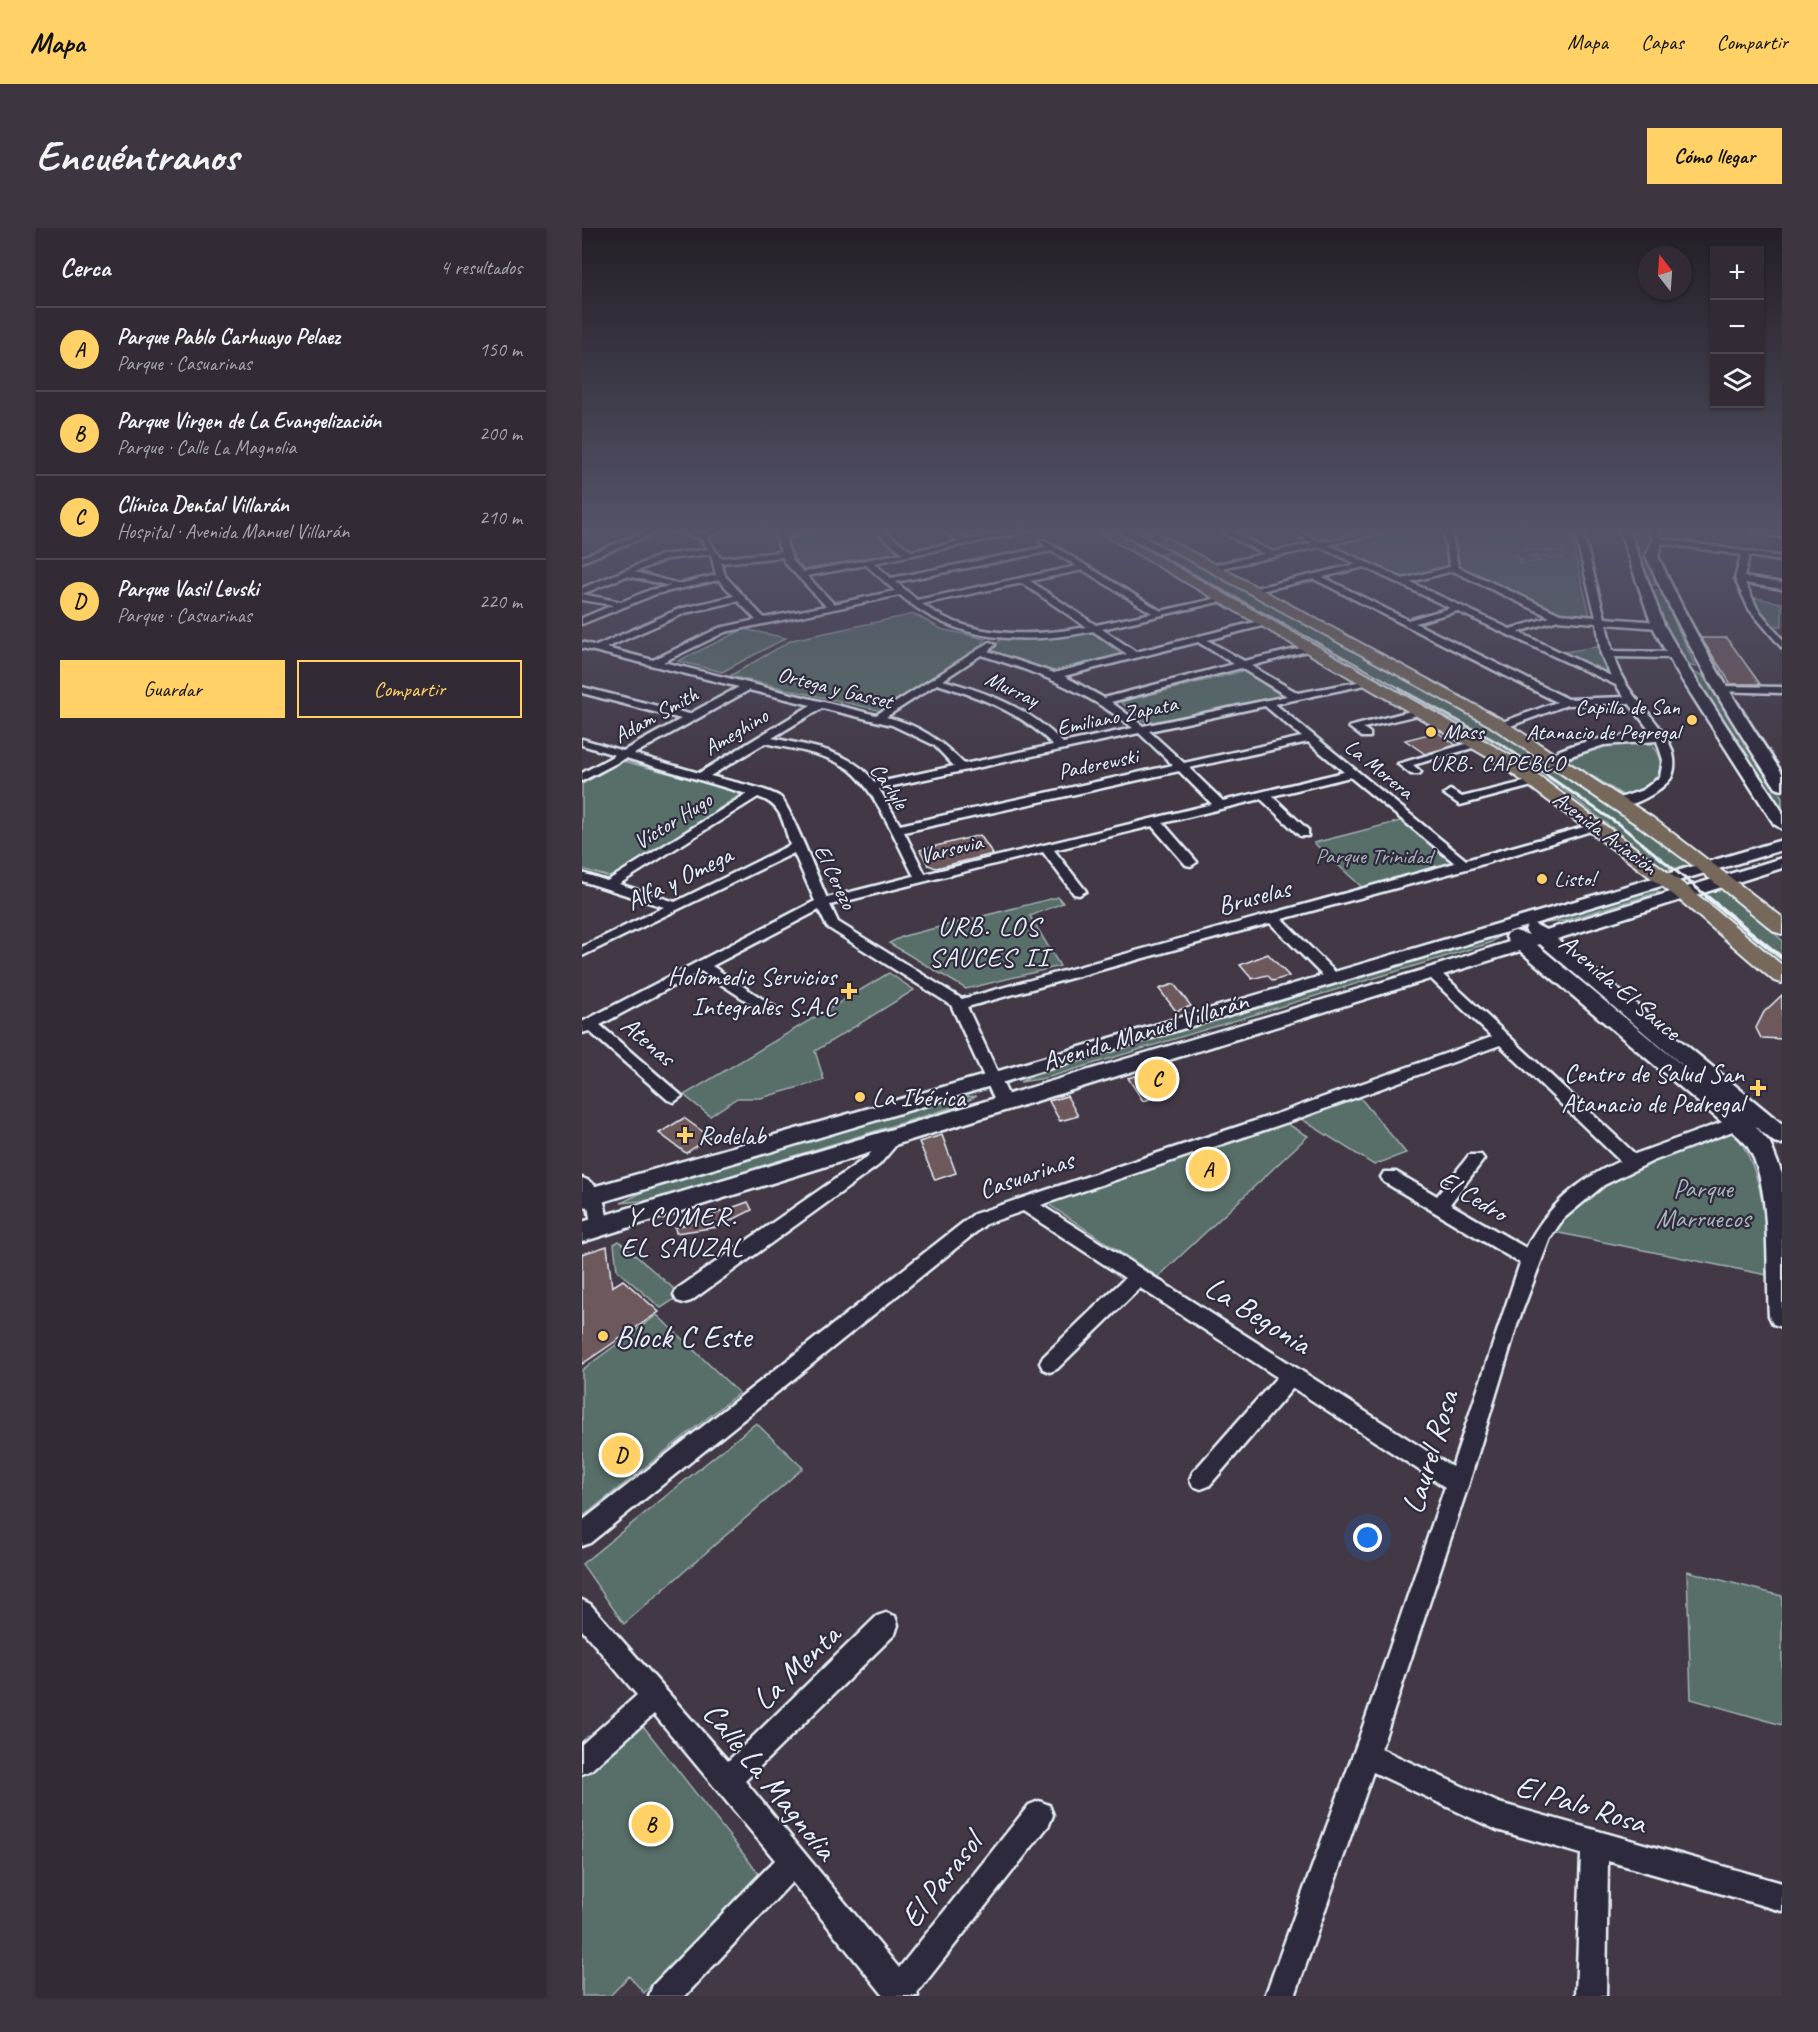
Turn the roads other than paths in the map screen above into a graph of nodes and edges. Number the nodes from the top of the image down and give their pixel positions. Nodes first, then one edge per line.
1 (601, 613) edge
2 (679, 613) edge
3 (754, 613) edge
4 (798, 613) edge
5 (929, 613) edge
6 (1072, 613) edge
7 (1158, 613) edge
8 (1250, 613) edge
9 (1294, 613) edge
10 (1387, 613) edge
11 (1441, 613) edge
12 (1468, 613) edge
13 (1548, 613) edge
14 (1599, 613) edge
15 (1653, 613) edge
16 (1678, 613) edge
17 (1756, 613) edge
18 (1558, 617) junction
19 (761, 620) junction
20 (1601, 620) junction
21 (582, 621) edge
22 (1267, 622) junction
23 (1406, 622) junction
24 (1658, 625) junction
25 (1095, 628) junction
26 (1509, 632) junction
27 (998, 635) junction
28 (1199, 639) junction
29 (582, 645) edge
30 (1782, 645) edge
31 (1311, 647) junction
32 (598, 648) junction
33 (982, 652) junction
34 (1606, 654) junction
35 (1134, 655) junction
36 (1674, 655) junction
37 (654, 663) junction
38 (1243, 664) junction
39 (1682, 669) junction
40 (1708, 669) junction
41 (1053, 676) junction
42 (936, 681) junction
43 (1370, 681) junction
44 (1619, 683) junction
45 (748, 687) junction
46 (1720, 689) junction
47 (582, 690) edge
48 (1782, 690) edge
49 (1298, 697) junction
50 (1630, 700) junction
51 (1103, 701) junction
52 (1566, 702) junction
53 (822, 703) junction
54 (1268, 703) junction
55 (1422, 711) junction
56 (690, 718) junction
57 (878, 718) junction
58 (1502, 726) junction
59 (1143, 730) junction
60 (1366, 735) dead end
61 (1311, 738) junction
62 (1660, 738) junction
63 (763, 740) junction
64 (582, 742) edge
65 (1479, 743) junction
66 (1062, 748) junction
67 (625, 754) junction
68 (1552, 759) junction
69 (1180, 766) junction
70 (962, 768) junction
71 (1352, 772) junction
72 (1415, 772) dead end
73 (702, 776) junction
74 (582, 778) edge
75 (1536, 782) junction
76 (1782, 784) edge
77 (871, 787) junction
78 (759, 792) junction
79 (1450, 794) dead end
80 (1263, 795) junction
81 (1618, 803) junction
82 (1220, 805) junction
83 (1155, 821) junction
84 (1782, 824) edge
85 (1598, 827) junction
86 (895, 830) junction
87 (1304, 833) dead end
88 (1782, 845) edge
89 (797, 847) junction
90 (1046, 848) junction
91 (1191, 862) dead end
92 (1782, 863) edge
93 (1465, 864) junction
94 (1706, 866) junction
95 (582, 877) edge
96 (921, 878) junction
97 (1664, 878) junction
98 (1724, 879) junction
99 (609, 885) junction
100 (1079, 891) dead end
101 (1682, 892) junction
102 (821, 903) junction
103 (675, 906) junction
104 (1272, 917) junction
105 (1523, 920) junction
106 (1502, 926) junction
107 (1782, 928) edge
108 (1534, 941) junction
109 (582, 952) edge
110 (701, 965) junction
111 (1433, 973) junction
112 (1782, 976) edge
113 (1332, 977) junction
114 (958, 1005) junction
115 (771, 1010) dead end
116 (586, 1026) edge
117 (1502, 1039) junction
118 (993, 1080) junction
119 (674, 1096) dead end
120 (1004, 1103) junction
121 (1748, 1119) junction
122 (1782, 1136) edge
123 (889, 1138) junction
124 (1475, 1159) dead end
125 (1634, 1163) junction
126 (1390, 1177) dead end
127 (586, 1193) edge
128 (1024, 1203) junction
129 (1439, 1206) junction
130 (591, 1229) edge
131 (1530, 1260) junction
132 (1139, 1277) junction
133 (684, 1295) dead end
134 (1782, 1316) edge
135 (1050, 1363) dead end
136 (1292, 1374) junction
137 (1201, 1479) dead end
138 (1458, 1483) junction
139 (582, 1535) edge
140 (582, 1612) edge
141 (886, 1625) dead end
142 (655, 1696) junction
143 (1368, 1756) junction
144 (582, 1761) edge
145 (727, 1780) junction
146 (1039, 1815) dead end
147 (1595, 1846) junction
148 (792, 1862) junction
149 (1782, 1897) edge
150 (901, 1993) edge
151 (664, 1996) edge
152 (1280, 1996) edge
153 (1591, 1996) edge

1 - 21 street
2 - 32 street
3 - 19 street
4 - 19 street
5 - 27 street
6 - 25 street
7 - 25 street
8 - 22 main road, Avenida Aviación
9 - 58 main road, Avenida Aviación
10 - 23 street
11 - 23 street
12 - 26 street
13 - 18 street
14 - 20 street
15 - 24 main road
16 - 40 main road
17 - 30 street
18 - 20 street
18 - 26 street
19 - 37 street
20 - 24 street
20 - 34 street
22 - 28 street
22 - 31 main road, Avenida Aviación
23 - 52 street
24 - 36 main road
25 - 27 street
25 - 35 street
26 - 44 street
27 - 33 street
28 - 35 street
28 - 38 street
29 - 32 street, Ortega y Gasset
31 - 38 street
31 - 43 main road, Avenida Aviación
32 - 37 street, Ortega y Gasset
33 - 41 street
33 - 42 street
34 - 36 street
34 - 44 street
35 - 41 street
36 - 39 main road
37 - 45 street, Ortega y Gasset
38 - 49 street
38 - 51 street
39 - 40 main road
39 - 84 main road
40 - 46 main road
41 - 51 street
42 - 57 street
42 - 66 street, Murray
43 - 49 street, Emiliano Zapata
43 - 55 main road, Avenida Aviación
44 - 50 street
45 - 53 street, Ortega y Gasset
45 - 56 street, Adam Smith
46 - 48 street
46 - 76 main road
47 - 56 street
49 - 54 street, Emiliano Zapata
50 - 52 street
50 - 62 street
51 - 59 street
52 - 58 street
53 - 57 street, Ortega y Gasset
53 - 63 street, Ameghino
54 - 59 street, Emiliano Zapata
54 - 61 street, La Morera
55 - 60 street
55 - 65 main road, Avenida Aviación
56 - 67 street, Adam Smith
57 - 70 street, Ortega y Gasset
58 - 68 main road, Avenida Aviación
59 - 66 street, Emiliano Zapata
59 - 69 street
61 - 69 street, Paderewski
61 - 71 street, La Morera
62 - 68 street
62 - 81 street
63 - 73 street, Ameghino
63 - 77 street, Carlyle
64 - 67 street, El Cerezo
65 - 72 street
65 - 75 main road, Avenida Aviación
66 - 70 street, Emiliano Zapata
67 - 73 street, El Cerezo
67 - 74 street, Adam Smith
68 - 81 main road, Avenida Aviación
69 - 82 street
69 - 86 street, Paderewski
70 - 77 street, Emiliano Zapata
71 - 80 street, Varsovia
71 - 93 street, La Morera
73 - 78 street, El Cerezo
75 - 79 street
75 - 85 main road, Avenida Aviación
77 - 86 street, Carlyle
78 - 89 street, El Cerezo
78 - 99 street, Víctor Hugo
80 - 82 street, Varsovia
80 - 87 street
81 - 94 main road, Avenida Aviación
82 - 83 street, Varsovia
83 - 90 street, Varsovia
83 - 91 street
85 - 93 street, Bruselas
85 - 97 main road, Avenida Aviación
86 - 96 street, Carlyle
88 - 94 main road, Avenida Manuel Villarán
89 - 102 street, El Cerezo
89 - 103 street, Alfa y Omega
90 - 96 street, Varsovia
90 - 100 street
92 - 98 main road, Avenida Manuel Villarán
93 - 104 street, Bruselas
94 - 97 main road, Avenida Manuel Villarán
94 - 98 main road, Avenida Aviación
95 - 99 street
96 - 102 street, Varsovia
97 - 101 main road, Avenida Aviación
97 - 105 main road, Avenida Manuel Villarán
98 - 101 main road, Avenida Manuel Villarán
98 - 107 main road, Avenida Aviación
99 - 103 street
101 - 108 main road, Avenida Manuel Villarán
101 - 112 main road, Avenida Aviación
102 - 110 street, Varsovia
102 - 114 street, El Cerezo
103 - 109 street, Alfa y Omega
104 - 113 street
104 - 114 street, Bruselas
105 - 106 main road, Avenida Manuel Villarán
105 - 108 main road, Avenida El Sauce
106 - 108 main road, Avenida El Sauce
106 - 113 main road, Avenida Manuel Villarán
108 - 111 main road, Avenida Manuel Villarán
108 - 121 main road, Avenida El Sauce
110 - 115 street
110 - 116 street, Varsovia
111 - 117 street
111 - 120 main road, Avenida Manuel Villarán
113 - 118 main road, Avenida Manuel Villarán
114 - 118 street, El Cerezo
116 - 119 street, Atenas
117 - 125 street
117 - 128 street, Casuarinas
118 - 120 street, El Cerezo
118 - 127 main road, Avenida Manuel Villarán
120 - 123 main road, Avenida Manuel Villarán
121 - 122 main road, Avenida El Sauce
121 - 125 street, Laurel Rosa
121 - 134 main road, Avenida El Sauce
123 - 130 main road, Avenida Manuel Villarán
123 - 133 street
124 - 129 street
125 - 131 street, Laurel Rosa
126 - 129 street, El Cedro
127 - 130 street
128 - 132 street, La Begonia
128 - 139 street, Casuarinas
129 - 131 street, El Cedro
131 - 138 street, Laurel Rosa
132 - 135 street
132 - 136 street, La Begonia
136 - 137 street
136 - 138 street, La Begonia
138 - 143 street, Laurel Rosa
140 - 142 street, Calle La Magnolia
141 - 145 street, La Menta
142 - 144 street
142 - 145 street, Calle La Magnolia
143 - 147 street, El Palo Rosa
143 - 152 street, Laurel Rosa
145 - 148 street, Calle La Magnolia
146 - 150 street, El Parasol
147 - 149 street, El Palo Rosa
147 - 153 street
148 - 150 street, Calle La Magnolia
148 - 151 street

